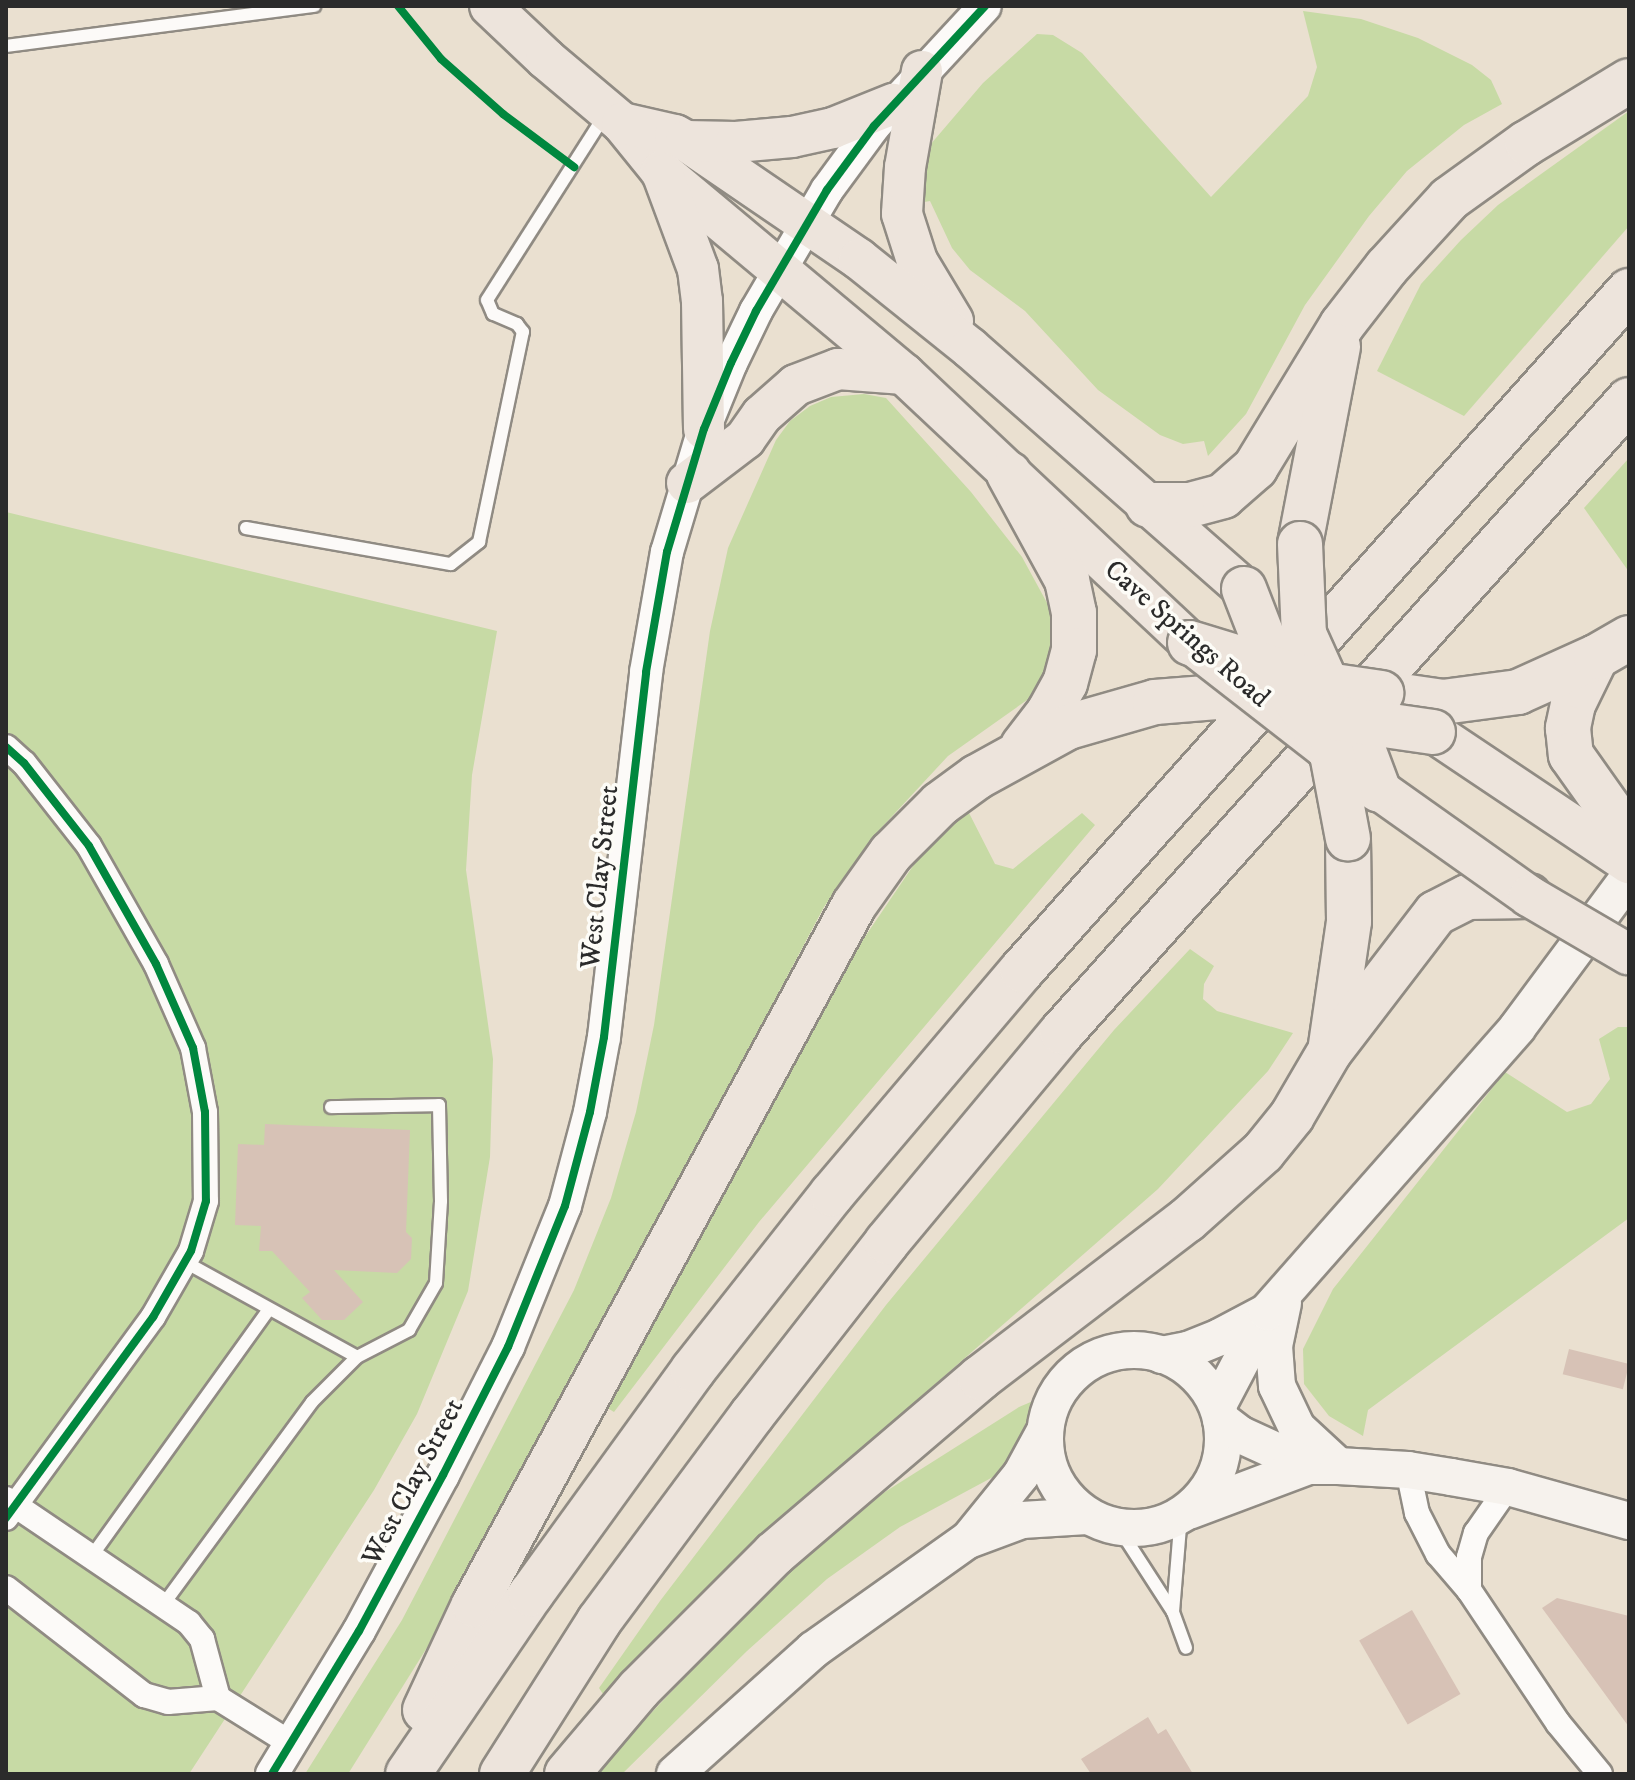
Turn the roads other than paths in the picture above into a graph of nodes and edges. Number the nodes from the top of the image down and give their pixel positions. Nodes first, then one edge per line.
1 (314, 6) edge
2 (490, 6) edge
3 (985, 6) edge
4 (6, 46) edge
5 (922, 71) junction
6 (1629, 81) edge
7 (893, 104) junction
8 (614, 118) junction
9 (674, 156) junction
10 (806, 221) junction
11 (779, 269) junction
12 (1629, 291) edge
13 (1342, 325) junction
14 (970, 348) junction
15 (904, 374) junction
16 (1629, 400) edge
17 (704, 429) junction
18 (1009, 474) junction
19 (687, 483) junction
20 (1148, 505) junction
21 (246, 528) dead end
22 (1244, 589) junction
23 (1304, 634) junction
24 (1190, 643) joint
25 (1612, 648) edge
26 (1264, 682) junction
27 (1315, 698) junction
28 (1356, 723) junction
29 (1433, 732) joint
30 (6, 747) edge
31 (1018, 753) junction
32 (1378, 789) joint
33 (1629, 837) edge
34 (1629, 863) edge
35 (1629, 877) edge
36 (1529, 896) junction
37 (1629, 954) edge
38 (1330, 1051) junction
39 (331, 1107) dead end
40 (185, 1262) junction
41 (1276, 1301) junction
42 (269, 1309) junction
43 (1162, 1355) junction
44 (357, 1357) junction
45 (1220, 1413) junction
46 (1045, 1431) junction
47 (1324, 1466) junction
48 (1408, 1470) junction
49 (1508, 1487) junction
50 (9, 1507) edge
51 (1185, 1513) junction
52 (1629, 1521) edge
53 (1103, 1522) junction
54 (968, 1540) junction
55 (91, 1557) junction
56 (6, 1588) edge
57 (1469, 1590) junction
58 (163, 1605) junction
59 (1173, 1612) junction
60 (1186, 1648) dead end
61 (218, 1698) junction
62 (292, 1744) junction
63 (272, 1774) edge
64 (395, 1774) edge
65 (408, 1774) edge
66 (502, 1774) edge
67 (567, 1774) edge
68 (675, 1774) edge
69 (1600, 1774) edge

1 - 4 lane
2 - 8 main road
3 - 5 street, West Clay Street
5 - 7 street, West Clay Street
5 - 14 main road
6 - 13 highway
7 - 9 main road
7 - 10 street, West Clay Street
8 - 9 main road
8 - 21 lane
9 - 10 main road
9 - 11 main road, Cave Springs Road
9 - 17 main road
10 - 11 street, West Clay Street
10 - 14 main road
11 - 15 main road, Cave Springs Road
11 - 17 street, West Clay Street
12 - 65 highway
13 - 20 highway
13 - 23 highway, bridge
14 - 20 main road
15 - 18 main road, Cave Springs Road
15 - 19 main road
16 - 66 highway
17 - 19 street, West Clay Street
18 - 24 main road, Cave Springs Road
18 - 31 highway
19 - 62 street, West Clay Street
20 - 22 main road
22 - 23 main road
22 - 26 highway, bridge
23 - 27 highway, bridge
23 - 28 main road, bridge
24 - 26 highway, bridge
25 - 28 highway
25 - 33 highway
26 - 27 highway, bridge
26 - 28 main road, Cave Springs Road, bridge
26 - 31 highway
27 - 28 highway, bridge
27 - 28 highway, bridge
28 - 29 highway, bridge
28 - 32 highway, bridge
28 - 38 highway, bridge
29 - 34 main road
30 - 40 street
31 - 64 highway
32 - 36 main road, bridge
35 - 41 main road
36 - 37 main road, bridge
36 - 38 highway
38 - 67 highway
39 - 44 lane
40 - 42 lane
40 - 50 street
41 - 43 main road
41 - 45 main road
41 - 47 main road
42 - 44 lane
42 - 55 lane
43 - 45 main road
43 - 46 main road
44 - 58 lane
45 - 47 main road
45 - 51 main road
46 - 53 main road
46 - 54 main road
47 - 48 main road
47 - 51 main road
48 - 49 main road
48 - 57 street
49 - 52 main road
49 - 57 street
50 - 55 street
51 - 53 main road
51 - 59 lane
53 - 54 main road
53 - 59 lane
54 - 68 main road
55 - 58 street
56 - 61 street
57 - 69 street
58 - 61 street
59 - 60 lane
61 - 62 street
62 - 63 street, West Clay Street

